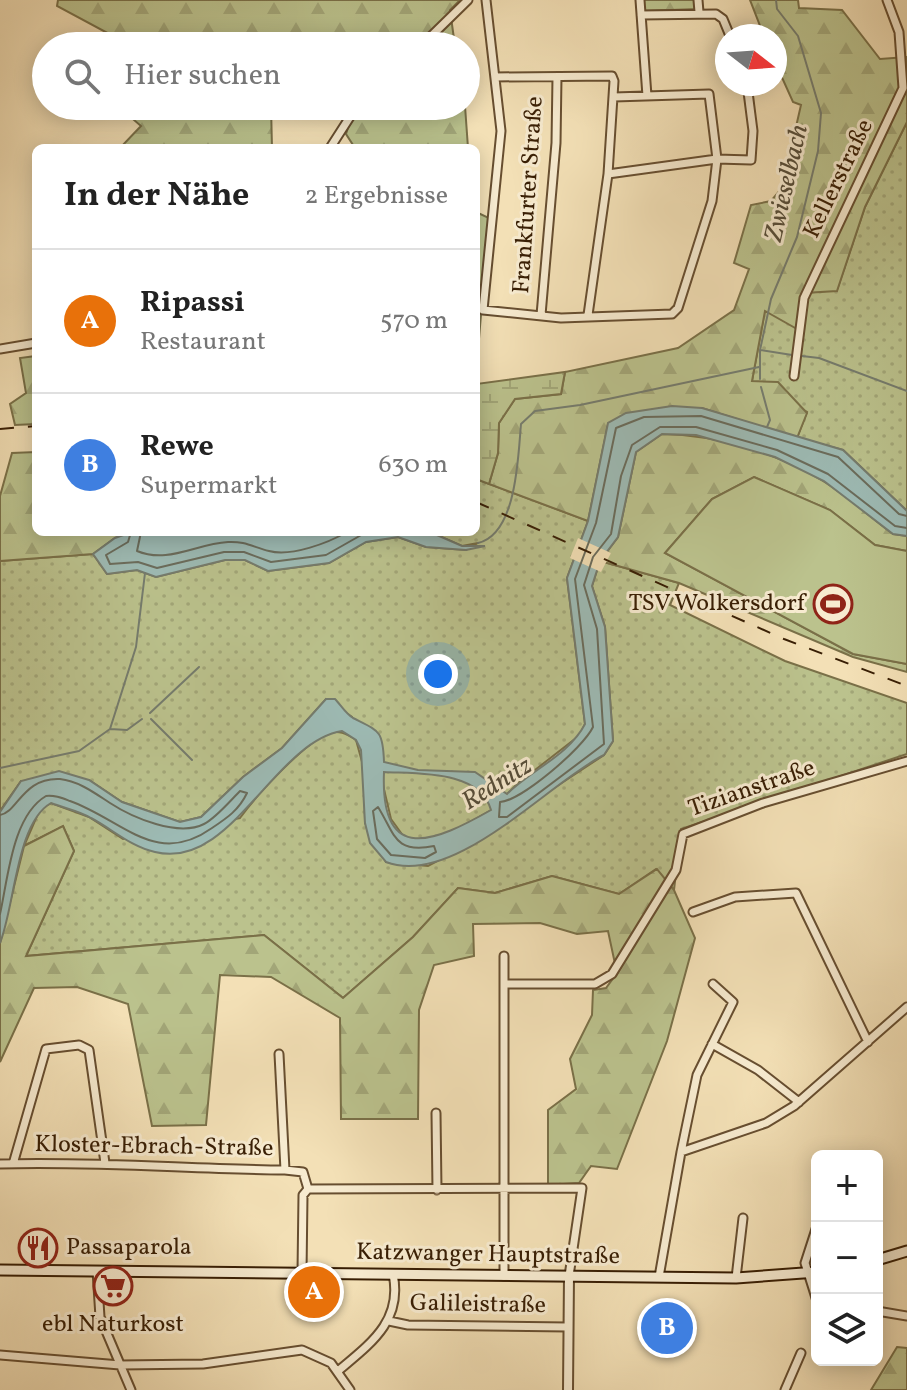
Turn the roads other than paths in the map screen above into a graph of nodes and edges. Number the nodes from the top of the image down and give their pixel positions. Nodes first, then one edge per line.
1 (468, 0) edge
2 (486, 0) edge
3 (640, 0) edge
4 (698, 0) edge
5 (887, 0) edge
6 (699, 12) junction
7 (641, 15) junction
8 (725, 24) edge
9 (435, 32) edge
10 (495, 77) junction
11 (557, 77) junction
12 (647, 96) junction
13 (749, 96) edge
14 (614, 97) junction
15 (348, 120) edge
16 (333, 144) edge
17 (717, 159) junction
18 (608, 174) junction
19 (541, 315) junction
20 (588, 315) junction
21 (32, 344) edge
22 (0, 349) edge
23 (794, 376) dead end
24 (907, 761) edge
25 (693, 912) dead end
26 (504, 956) dead end
27 (507, 984) junction
28 (713, 984) dead end
29 (907, 1007) edge
30 (868, 1042) junction
31 (712, 1044) junction
32 (279, 1054) dead end
33 (799, 1102) junction
34 (436, 1113) dead end
35 (681, 1152) junction
36 (105, 1163) junction
37 (0, 1164) edge
38 (13, 1164) junction
39 (285, 1170) junction
40 (308, 1189) junction
41 (437, 1190) junction
42 (504, 1190) junction
43 (743, 1218) dead end
44 (811, 1242) edge
45 (907, 1251) edge
46 (883, 1258) edge
47 (0, 1270) edge
48 (97, 1271) junction
49 (811, 1271) edge
50 (302, 1273) junction
51 (811, 1273) edge
52 (393, 1274) junction
53 (504, 1276) junction
54 (569, 1276) junction
55 (659, 1277) junction
56 (736, 1278) junction
57 (883, 1312) edge
58 (907, 1316) edge
59 (389, 1321) junction
60 (567, 1327) junction
61 (801, 1353) dead end
62 (0, 1355) edge
63 (120, 1365) junction
64 (338, 1371) junction
65 (131, 1390) edge
66 (350, 1390) edge
67 (568, 1390) edge
68 (785, 1390) edge

1 - 9 street
2 - 10 street
3 - 7 street
4 - 6 street
5 - 23 street, Kellerstraße
6 - 7 street
6 - 8 street
7 - 12 street
10 - 11 street
10 - 19 street
11 - 14 street
11 - 19 street, Frankfurter Straße
12 - 14 street
12 - 17 street
13 - 17 street
14 - 18 street
15 - 16 street
17 - 18 street
17 - 20 street
18 - 20 street
19 - 20 street
21 - 22 street
24 - 27 street, Tizianstraße
25 - 30 street
26 - 27 street
27 - 42 street
28 - 31 street
29 - 30 street
30 - 33 street
31 - 33 street
31 - 35 street
32 - 39 street
33 - 35 street
34 - 41 street
35 - 55 street
36 - 38 street, Kloster-Ebrach-Straße
36 - 38 street
36 - 39 street, Kloster-Ebrach-Straße
37 - 38 street, Kloster-Ebrach-Straße
39 - 40 street, Kloster-Ebrach-Straße
40 - 41 street
40 - 50 street
41 - 42 street
42 - 53 street
42 - 54 street
43 - 56 street
44 - 49 street
45 - 46 main road
47 - 48 main road, Katzwanger Hauptstraße
48 - 50 main road, Katzwanger Hauptstraße
48 - 63 street
50 - 52 main road, Katzwanger Hauptstraße
51 - 56 main road, Katzwanger Hauptstraße
52 - 53 main road, Katzwanger Hauptstraße
52 - 59 street, Galileistraße
53 - 54 main road, Katzwanger Hauptstraße
54 - 55 main road, Katzwanger Hauptstraße
54 - 60 street
55 - 56 main road, Katzwanger Hauptstraße
57 - 58 street
59 - 60 street, Galileistraße
59 - 64 street, Galileistraße
60 - 67 street
61 - 68 street
62 - 63 street
63 - 64 street
63 - 65 street
64 - 66 street

